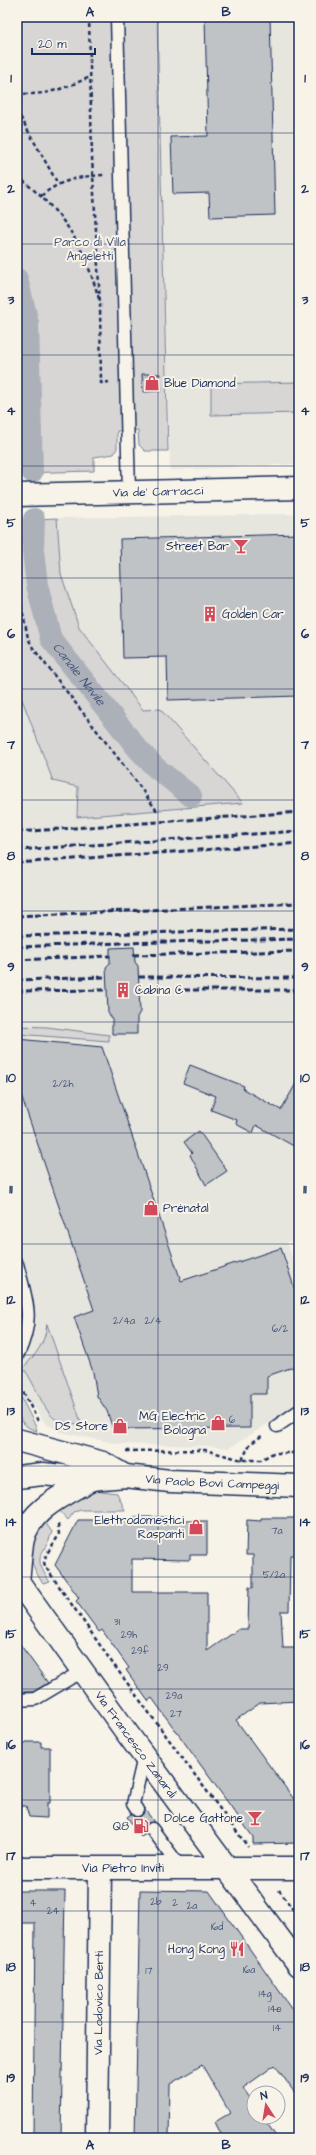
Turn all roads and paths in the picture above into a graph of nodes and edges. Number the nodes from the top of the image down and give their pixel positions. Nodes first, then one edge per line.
1 (90, 17) edge
2 (117, 17) edge
3 (90, 76) junction
4 (17, 93) edge
5 (17, 111) edge
6 (121, 175) junction
7 (17, 176) edge
8 (94, 176) junction
9 (58, 184) junction
10 (41, 196) junction
11 (100, 304) junction
12 (126, 382) junction
13 (299, 488) edge
14 (129, 492) junction
15 (17, 495) edge
16 (17, 585) edge
17 (157, 812) dead end
18 (17, 1264) edge
19 (21, 1345) edge
20 (17, 1356) edge
21 (17, 1380) edge
22 (299, 1410) edge
23 (277, 1426) joint
24 (42, 1428) dead end
25 (17, 1440) edge
26 (123, 1451) dead end
27 (299, 1453) edge
28 (242, 1460) junction
29 (125, 1476) junction
30 (17, 1477) edge
31 (91, 1479) junction
32 (299, 1486) edge
33 (54, 1519) dead end
34 (17, 1581) edge
35 (82, 1671) junction
36 (17, 1700) edge
37 (144, 1757) junction
38 (137, 1810) dead end
39 (152, 1829) dead end
40 (250, 1850) dead end
41 (17, 1868) edge
42 (181, 1868) junction
43 (228, 1868) junction
44 (299, 1868) edge
45 (100, 1869) junction
46 (277, 1888) dead end
47 (299, 1918) edge
48 (299, 1965) edge
49 (97, 2138) edge

1 - 3 path
2 - 6 lane
3 - 4 path
3 - 8 path
5 - 9 path
6 - 8 path
6 - 12 lane
7 - 10 path
8 - 9 path
8 - 11 path
9 - 10 path
10 - 11 path
11 - 12 path
12 - 14 lane
13 - 14 street, Via de' Carracci
14 - 15 street, Via de' Carracci
16 - 17 path
18 - 19 lane
19 - 20 lane
21 - 24 path
22 - 23 lane
23 - 28 path
25 - 29 street, Via Paolo Bovi Campeggi
26 - 28 path
27 - 28 path
29 - 31 street, Via Paolo Bovi Campeggi
29 - 32 street, Via Paolo Bovi Campeggi
30 - 31 street, Via Paolo Bovi Campeggi
31 - 34 street, Via Paolo Bovi Campeggi
33 - 40 path
34 - 35 street, Via Francesco Zanardi
35 - 36 lane
35 - 37 street, Via Francesco Zanardi
37 - 38 lane
37 - 43 street, Via Francesco Zanardi
39 - 42 lane
41 - 45 street, Via Pietro Inviti
42 - 43 street, Via Pietro Inviti
42 - 45 street, Via Pietro Inviti
43 - 44 street, Via Pietro Inviti
43 - 48 street, Via Francesco Zanardi
45 - 49 street, Via Lodovico Berti
46 - 47 path

